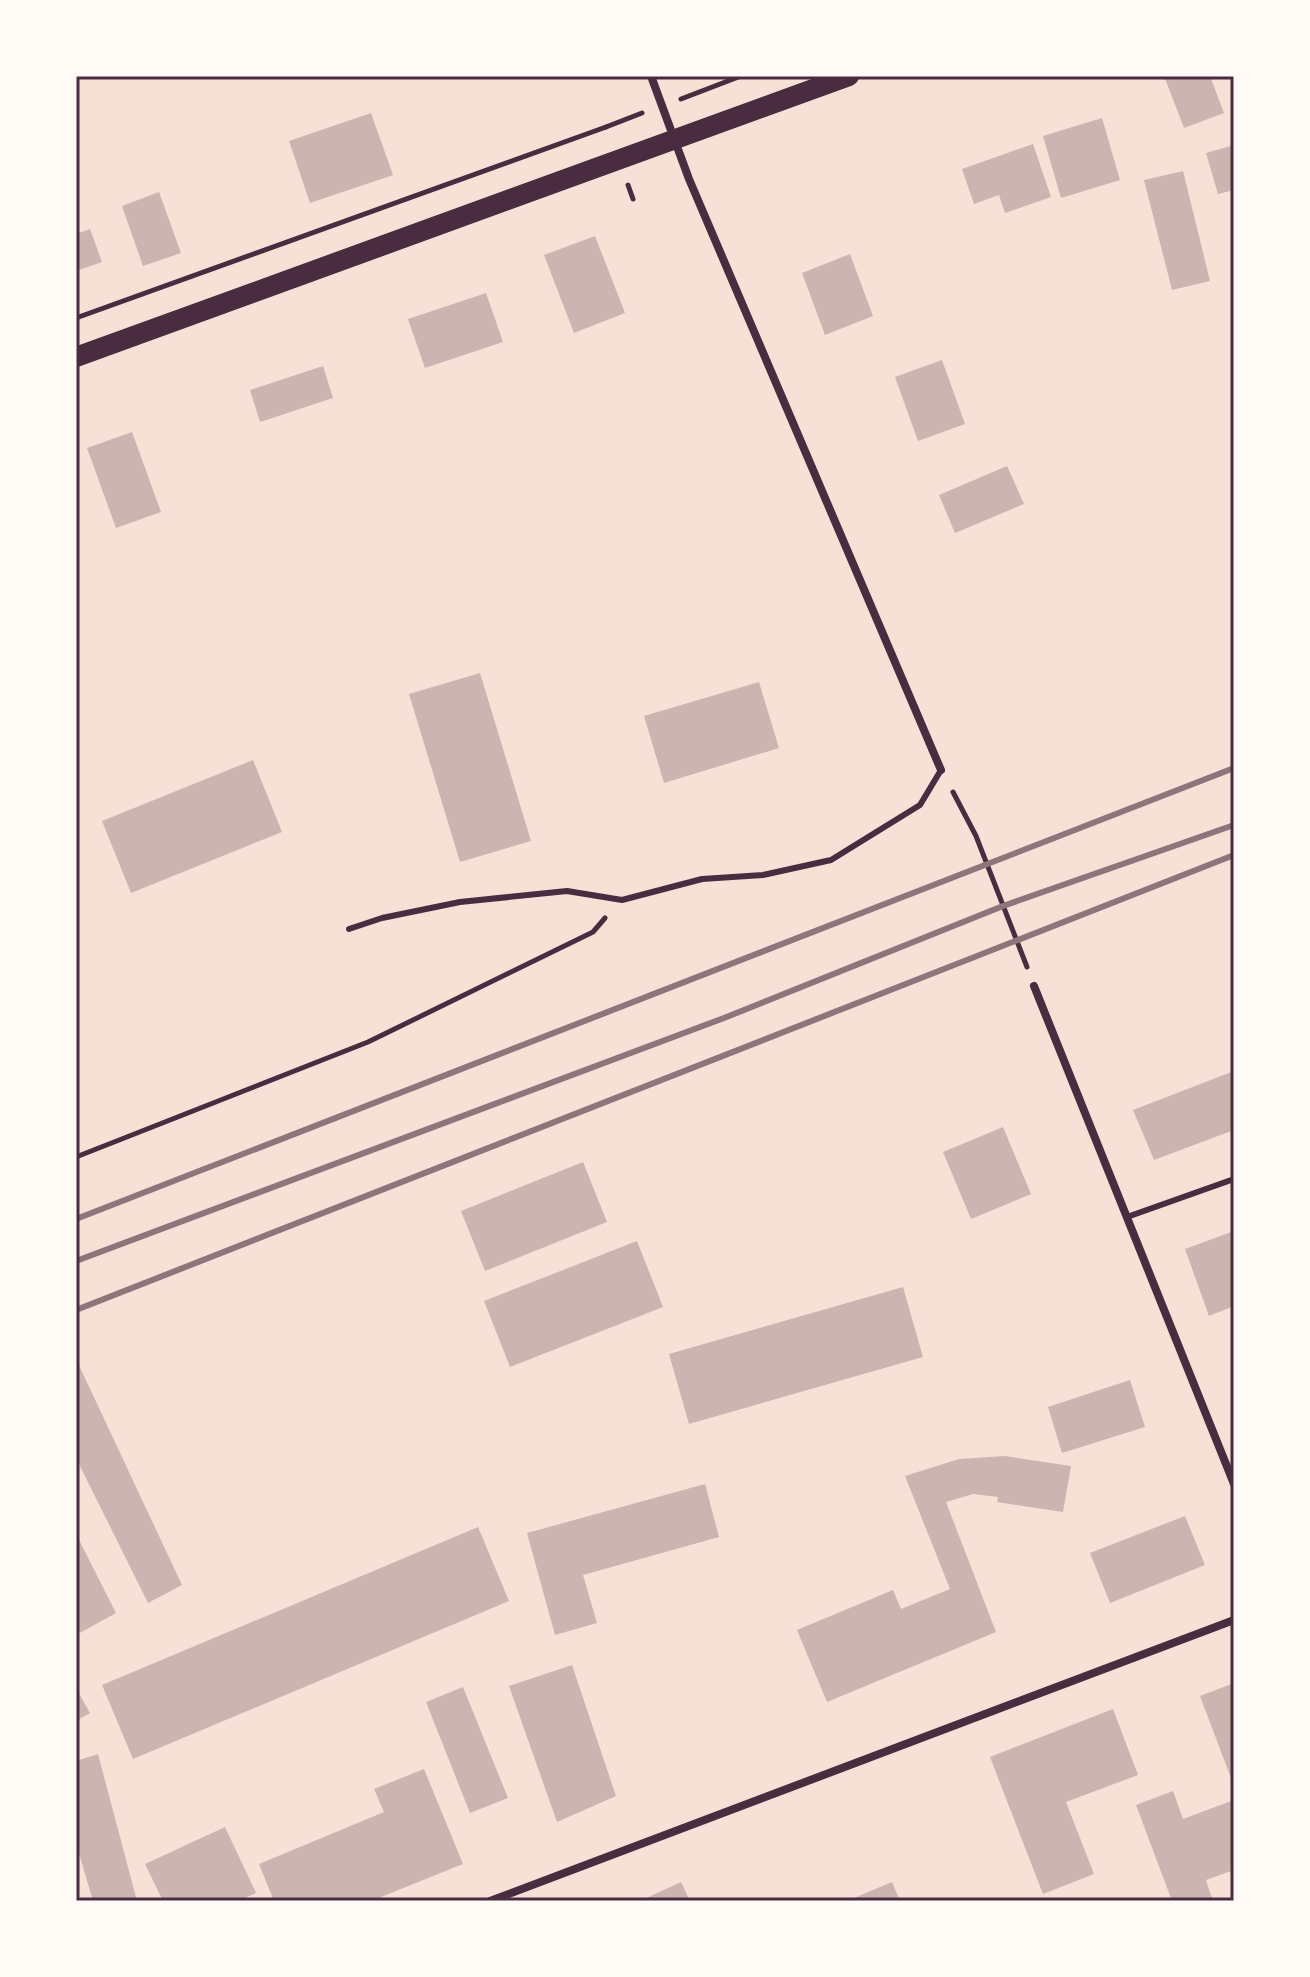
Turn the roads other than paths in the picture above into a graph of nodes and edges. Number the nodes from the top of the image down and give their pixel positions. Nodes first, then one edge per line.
1 (651, 76) edge
2 (849, 76) edge
3 (674, 140) junction
4 (76, 357) edge
5 (941, 770) joint
6 (349, 929) dead end
7 (1034, 986) road end
8 (1234, 1179) edge
9 (1127, 1217) junction
10 (1234, 1484) edge
11 (1234, 1620) edge
12 (490, 1901) edge

1 - 3 street
2 - 3 main road
3 - 4 main road
3 - 5 street
5 - 6 lane
7 - 9 street
8 - 9 lane
9 - 10 street
11 - 12 street

